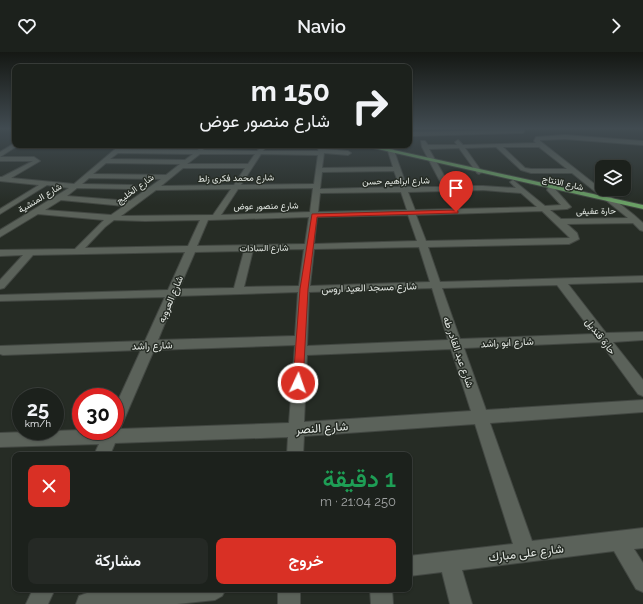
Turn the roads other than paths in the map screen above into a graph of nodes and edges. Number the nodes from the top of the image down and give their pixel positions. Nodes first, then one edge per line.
1 (114, 154) edge
2 (197, 154) edge
3 (258, 154) edge
4 (321, 154) edge
5 (392, 154) edge
6 (408, 154) edge
7 (429, 154) edge
8 (466, 154) edge
9 (506, 154) edge
10 (553, 154) edge
11 (560, 154) edge
12 (1, 155) edge
13 (105, 161) junction
14 (433, 162) junction
15 (185, 164) junction
16 (250, 166) junction
17 (397, 169) junction
18 (319, 170) junction
19 (572, 171) junction
20 (479, 172) junction
21 (87, 176) junction
22 (16, 177) junction
23 (168, 177) junction
24 (2, 179) edge
25 (595, 181) edge
26 (513, 182) junction
27 (46, 183) junction
28 (76, 186) junction
29 (132, 187) dead end
30 (236, 187) junction
31 (154, 188) junction
32 (317, 189) junction
33 (404, 189) junction
34 (448, 189) junction
35 (551, 190) junction
36 (523, 192) junction
37 (614, 196) edge
38 (60, 198) junction
39 (0, 202) edge
40 (16, 203) junction
41 (133, 204) junction
42 (615, 204) junction
43 (643, 207) edge
44 (543, 209) junction
45 (643, 211) edge
46 (0, 212) edge
47 (37, 212) junction
48 (631, 212) junction
49 (412, 213) junction
50 (314, 215) junction
51 (211, 217) junction
52 (111, 218) junction
53 (558, 222) junction
54 (643, 228) edge
55 (2, 231) edge
56 (422, 245) junction
57 (310, 247) junction
58 (249, 248) junction
59 (191, 249) junction
60 (78, 251) junction
61 (31, 252) junction
62 (0, 253) edge
63 (643, 279) edge
64 (560, 282) junction
65 (436, 285) junction
66 (0, 286) edge
67 (304, 289) junction
68 (238, 291) junction
69 (172, 293) junction
70 (0, 298) edge
71 (643, 336) edge
72 (603, 338) junction
73 (456, 344) junction
74 (150, 345) junction
75 (300, 346) junction
76 (3, 350) dead end
77 (643, 390) edge
78 (124, 404) edge
79 (643, 406) edge
80 (480, 417) junction
81 (296, 430) junction
82 (124, 431) edge
83 (72, 434) edge
84 (0, 440) edge
85 (108, 440) edge
86 (103, 452) edge
87 (295, 452) edge
88 (643, 538) edge
89 (619, 542) junction
90 (526, 553) junction
91 (450, 562) junction
92 (412, 566) edge
93 (643, 582) edge
94 (43, 592) edge
95 (192, 592) edge
96 (289, 592) edge
97 (381, 592) edge
98 (37, 604) edge
99 (94, 604) edge
100 (289, 604) edge
101 (382, 604) edge
102 (461, 604) edge

1 - 13 street, شارع المنشية
2 - 15 street, شارع الخليج
3 - 16 street, شارع العروبه
4 - 18 street
5 - 17 street, شارع عبد القادر طه
6 - 14 main road, شارع الانتاج
7 - 14 street
8 - 20 street
9 - 19 street
10 - 19 street
11 - 25 street
12 - 22 street
13 - 15 street
13 - 21 street, شارع المنشية
14 - 20 main road, شارع الانتاج
14 - 34 street
15 - 16 street
15 - 23 street, شارع الخليج
16 - 30 street, شارع العروبه
17 - 18 street
17 - 33 street, شارع عبد القادر طه
18 - 32 street
19 - 42 street
20 - 26 main road, شارع الانتاج
20 - 42 main road, شارع الانتاج
21 - 23 street
21 - 28 street, شارع المنشية
22 - 24 street
22 - 24 street
22 - 27 street
23 - 31 street, شارع الخليج
26 - 35 main road, شارع الانتاج
26 - 36 street
27 - 28 street
27 - 40 street
28 - 29 street
28 - 38 street, شارع المنشية
30 - 31 street, شارع محمد فكرى زلط
30 - 32 street, شارع محمد فكرى زلط
30 - 51 street, شارع العروبه
31 - 41 street, شارع الخليج
32 - 33 street, شارع ابراهيم حسن
32 - 50 street
33 - 34 street, شارع ابراهيم حسن
33 - 49 street, شارع عبد القادر طه
34 - 36 street, شارع ابراهيم حسن
35 - 42 main road, شارع الانتاج
35 - 44 street, شارع منصور عوض
36 - 44 street
37 - 48 street
38 - 41 street
38 - 47 street, شارع المنشية
39 - 40 street
40 - 46 street
41 - 52 street, شارع الخليج
42 - 48 street
43 - 48 main road
44 - 49 street, شارع منصور عوض
44 - 53 street
45 - 48 main road
47 - 52 street, شارع منصور عوض
47 - 55 street, شارع المنشية
48 - 53 street, حارة عفيفى
48 - 54 street
49 - 50 street, شارع منصور عوض
49 - 56 street, شارع عبد القادر طه
50 - 51 street, شارع منصور عوض
50 - 57 street
51 - 52 street, شارع منصور عوض
51 - 59 street, شارع العروبه
52 - 60 street, شارع الخليج
53 - 56 street, شارع السادات
56 - 57 street, شارع السادات
56 - 65 street, شارع عبد القادر طه
57 - 58 street, شارع السادات
57 - 67 street
58 - 59 street, شارع السادات
58 - 68 street
59 - 60 street, شارع السادات
59 - 69 street, شارع العروبه
60 - 61 street, شارع السادات
61 - 62 street, شارع السادات
61 - 66 street
63 - 64 street, شارع مسجد العيد اروس
64 - 65 street, شارع مسجد العيد اروس
64 - 72 street, حارة قنديل
65 - 67 street, شارع مسجد العيد اروس
65 - 73 street, شارع عبد القادر طه
67 - 68 street, شارع مسجد العيد اروس
67 - 75 street
68 - 69 street, شارع مسجد العيد اروس
69 - 70 street, شارع مسجد العيد اروس
69 - 74 street, شارع العروبه
71 - 72 street, شارع ابو راشد
72 - 73 street, شارع ابو راشد
72 - 77 street, حارة قنديل
73 - 75 street, شارع ابو راشد
73 - 80 street, شارع عبد القادر طه
74 - 75 street, شارع راشد
74 - 76 street, شارع راشد
74 - 78 street, شارع العروبه
75 - 81 street
79 - 80 street, شارع النصر
80 - 81 street, شارع النصر
80 - 90 street, شارع عبد القادر طه
81 - 82 street, شارع النصر
81 - 87 street
83 - 84 street, شارع النصر
85 - 86 street, شارع العروبه
88 - 89 street, شارع على مبارك
89 - 90 street, شارع على مبارك
89 - 93 street
90 - 91 street, شارع على مبارك
91 - 92 street, شارع على مبارك
91 - 102 street
94 - 98 street
95 - 99 street
96 - 100 street
97 - 101 street

